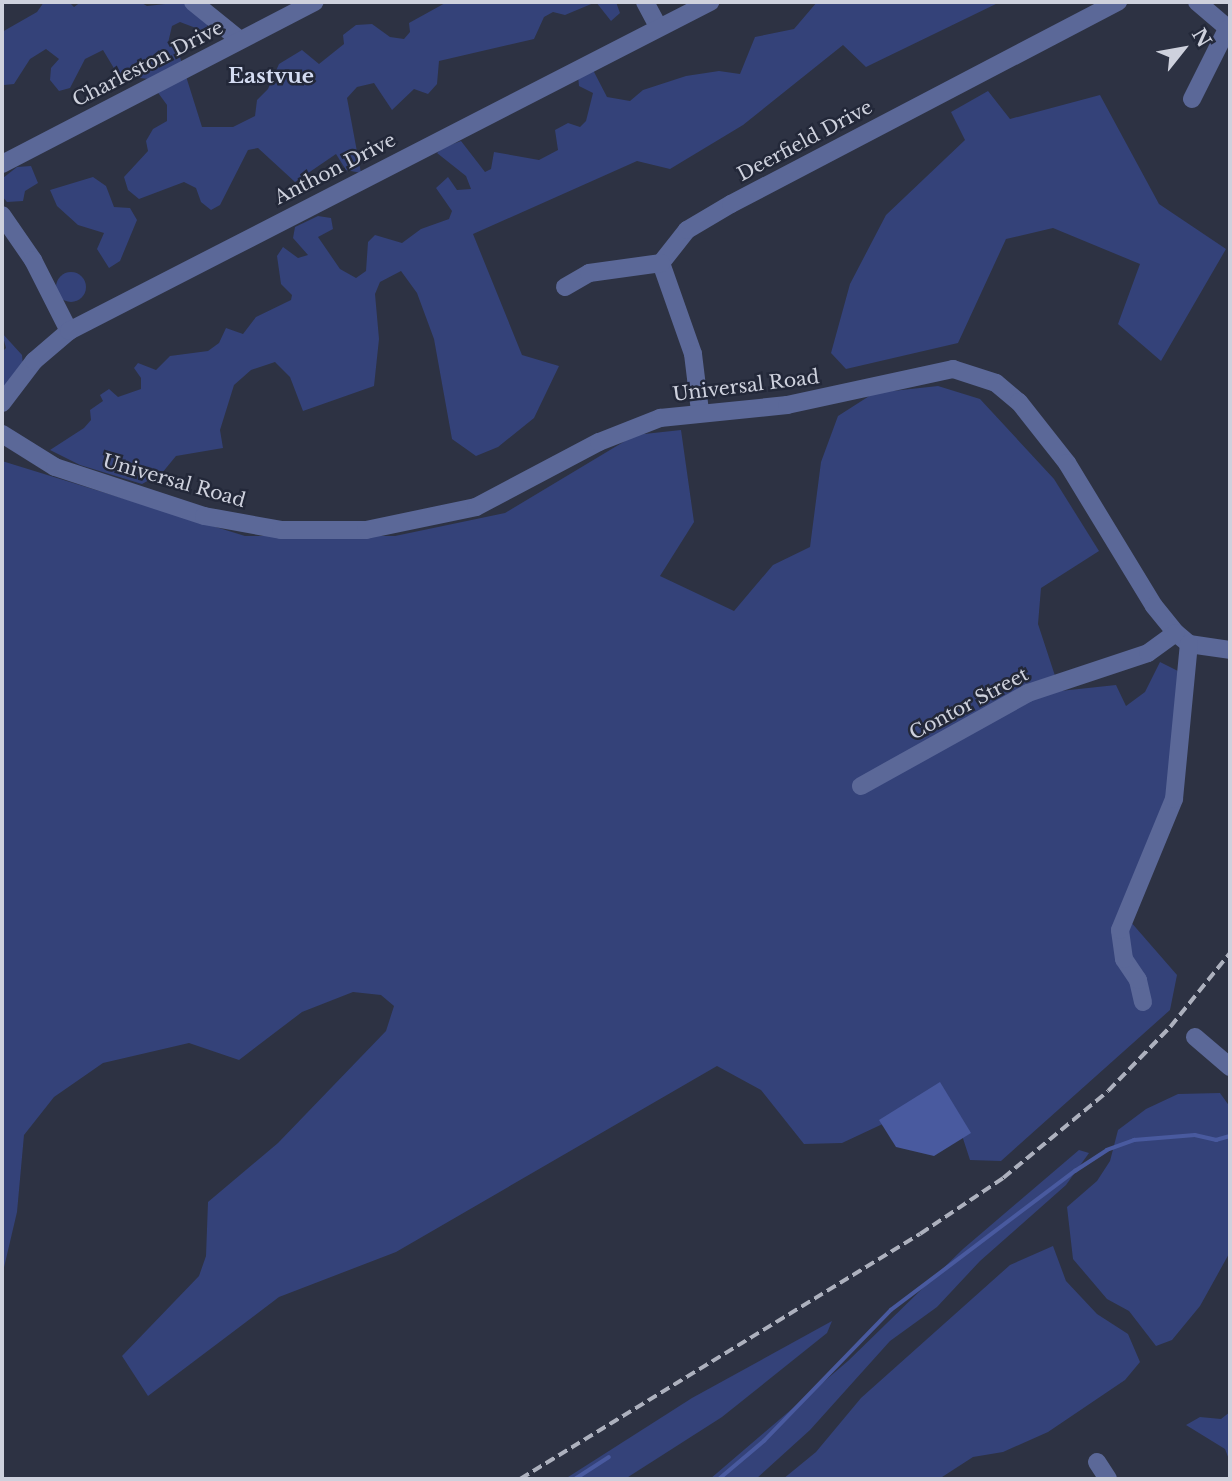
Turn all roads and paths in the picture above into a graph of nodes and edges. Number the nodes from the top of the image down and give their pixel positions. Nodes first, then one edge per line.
1 (193, 2) edge
2 (315, 2) edge
3 (645, 2) edge
4 (710, 2) edge
5 (1118, 2) edge
6 (1197, 2) edge
7 (658, 26) junction
8 (1228, 29) edge
9 (240, 40) junction
10 (1192, 99) dead end
11 (2, 164) edge
12 (2, 215) edge
13 (660, 263) junction
14 (565, 287) dead end
15 (69, 331) junction
16 (2, 403) edge
17 (700, 411) junction
18 (2, 434) edge
19 (1182, 639) junction
20 (1230, 650) edge
21 (861, 786) dead end
22 (1143, 1002) dead end
23 (1195, 1038) dead end
24 (1230, 1067) edge
25 (1097, 1462) dead end
26 (1108, 1479) edge

1 - 9 street
2 - 9 street, Charleston Drive
3 - 7 street
4 - 7 street, Anthon Drive
5 - 13 street, Deerfield Drive
6 - 8 street
7 - 15 street, Anthon Drive
8 - 10 street
9 - 11 street, Charleston Drive
12 - 15 street
13 - 14 street
13 - 17 street
15 - 16 street, Anthon Drive
17 - 18 street, Universal Road
17 - 19 street, Universal Road
19 - 20 street
19 - 21 street, Contor Street
19 - 22 street
23 - 24 street
25 - 26 street

